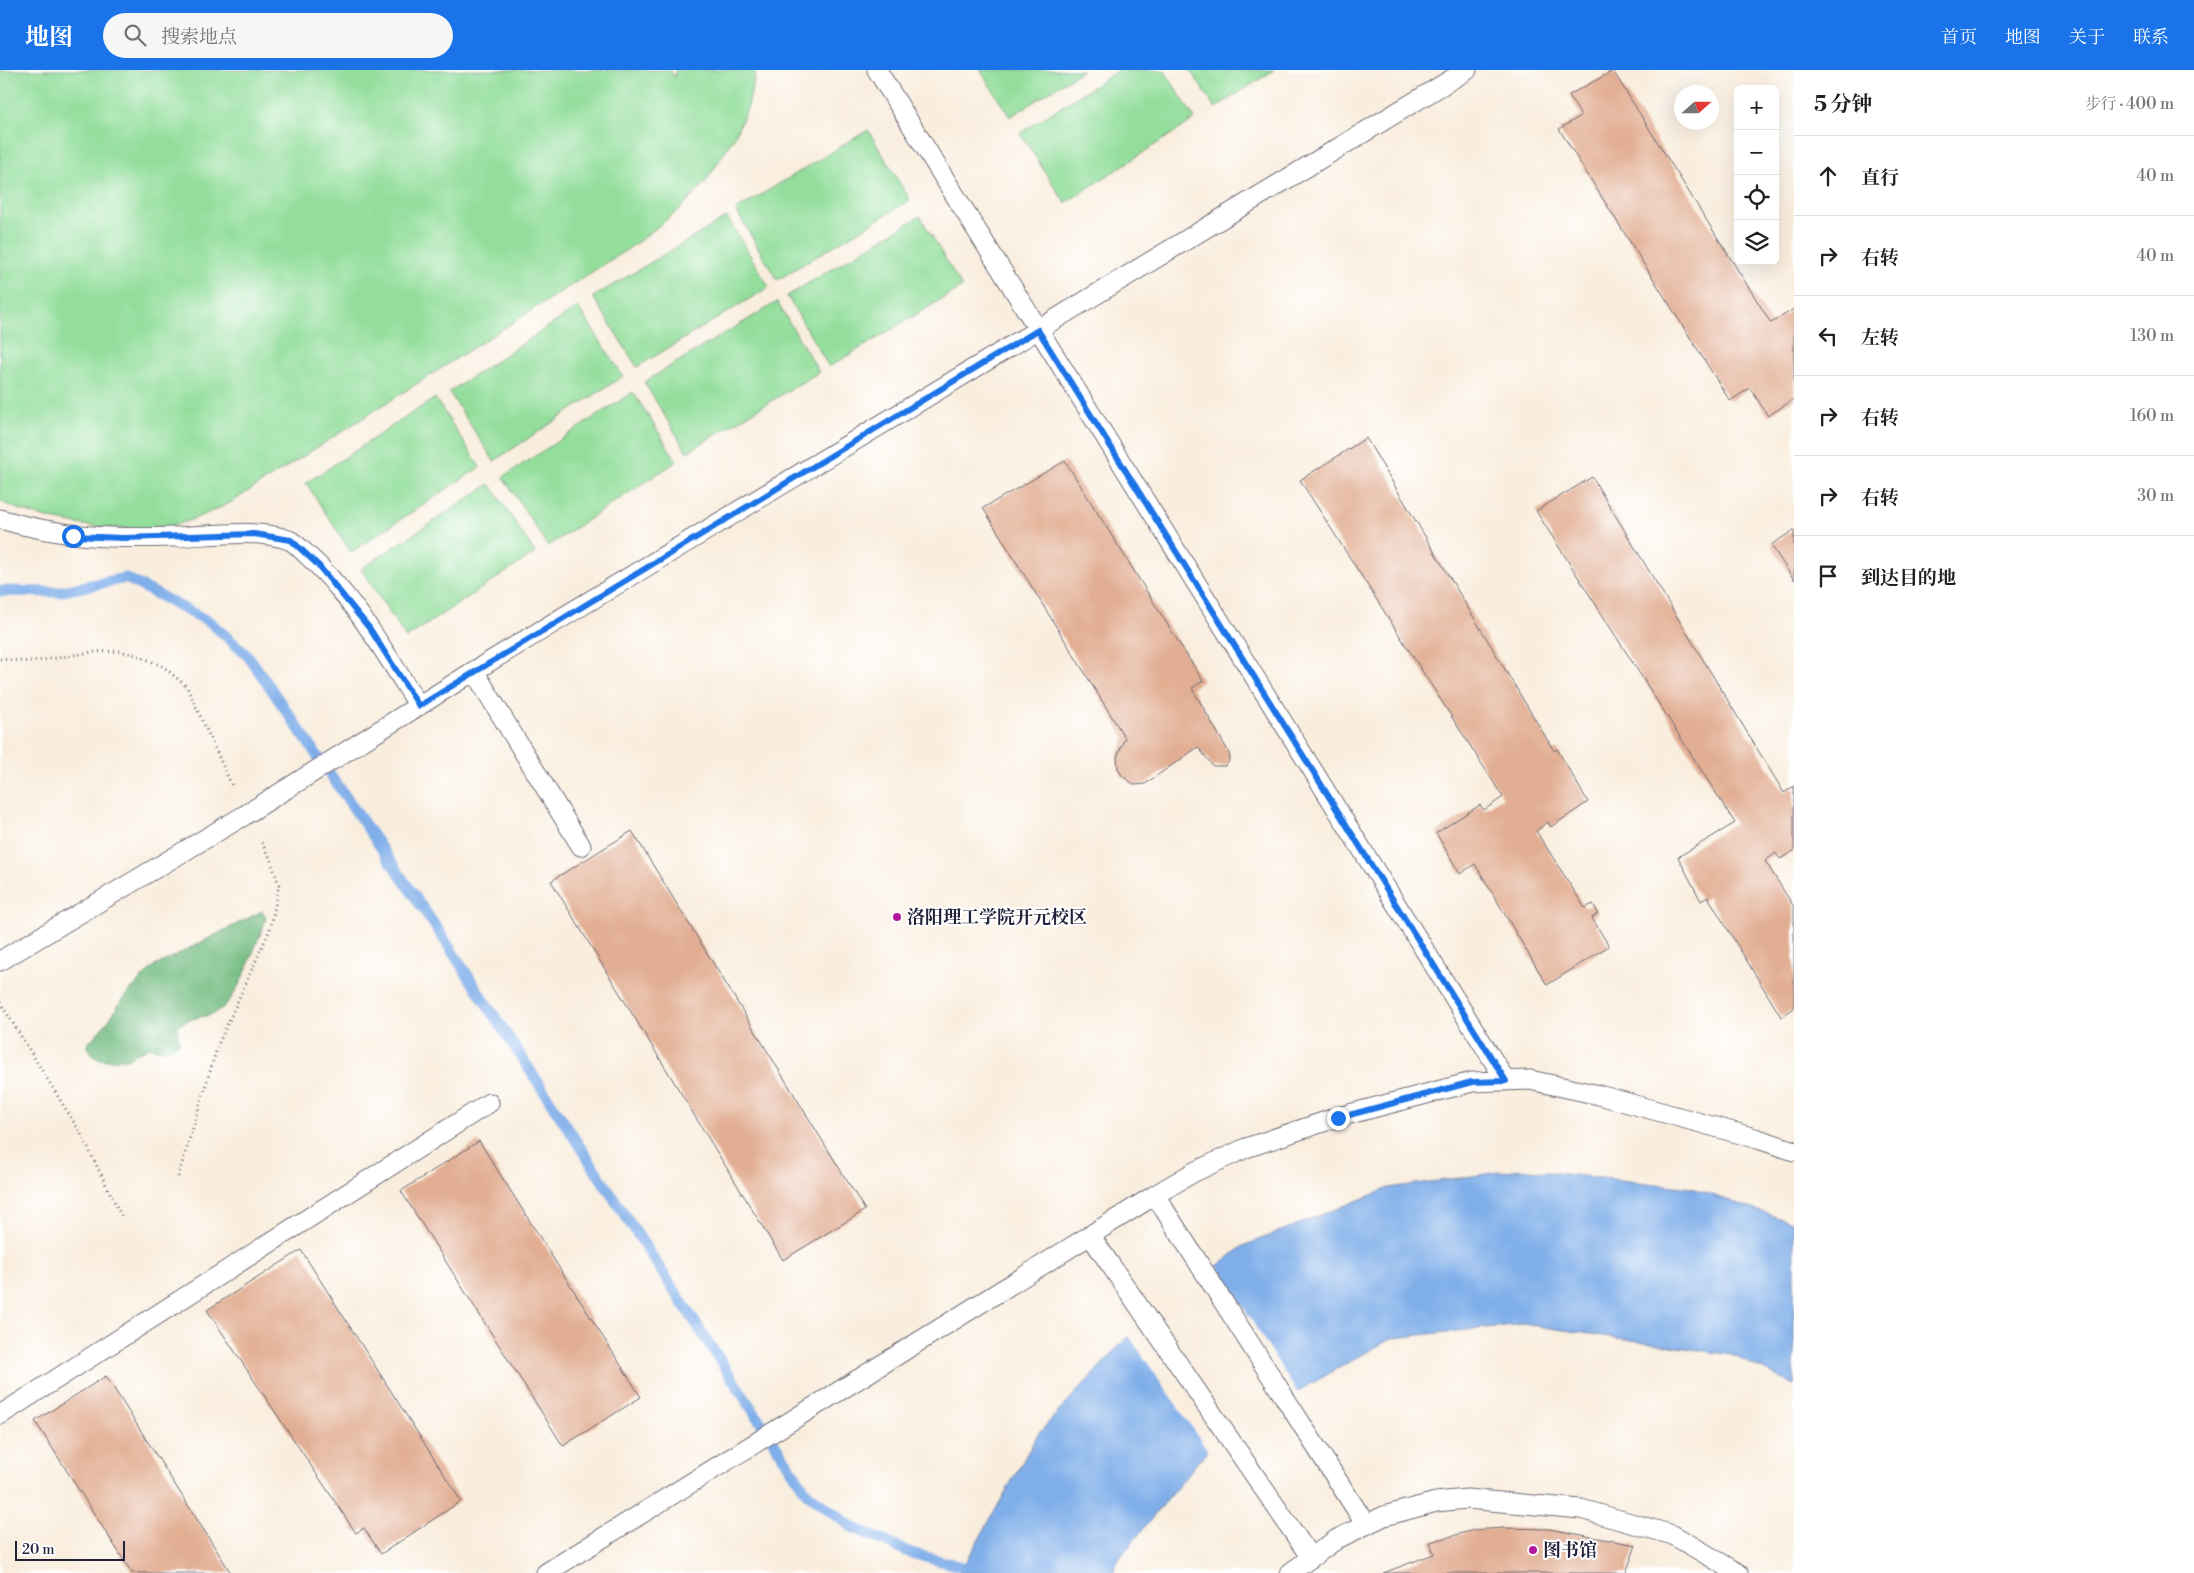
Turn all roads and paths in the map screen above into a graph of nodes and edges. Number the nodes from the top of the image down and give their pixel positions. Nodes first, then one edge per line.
1 (877, 70) edge
2 (1468, 70) edge
3 (1038, 330) junction
4 (0, 519) edge
5 (0, 659) edge
6 (474, 671) junction
7 (419, 706) junction
8 (245, 815) junction
9 (581, 846) dead end
10 (0, 961) edge
11 (0, 1002) edge
12 (1506, 1081) junction
13 (490, 1103) dead end
14 (1794, 1151) edge
15 (178, 1177) dead end
16 (1155, 1195) junction
17 (122, 1217) dead end
18 (1090, 1235) junction
19 (0, 1414) edge
20 (1366, 1525) junction
21 (1311, 1558) junction
22 (546, 1573) edge
23 (1290, 1573) edge
24 (1738, 1573) edge

1 - 3 lane
2 - 3 lane
3 - 6 lane
3 - 12 lane
4 - 7 lane
5 - 8 path
6 - 7 lane
6 - 9 lane
7 - 8 lane
8 - 10 lane
8 - 15 path
11 - 17 path
12 - 14 lane
12 - 16 lane
13 - 19 lane
16 - 18 lane
16 - 20 lane
18 - 21 lane
18 - 22 lane
20 - 21 lane
20 - 24 lane
21 - 23 lane

